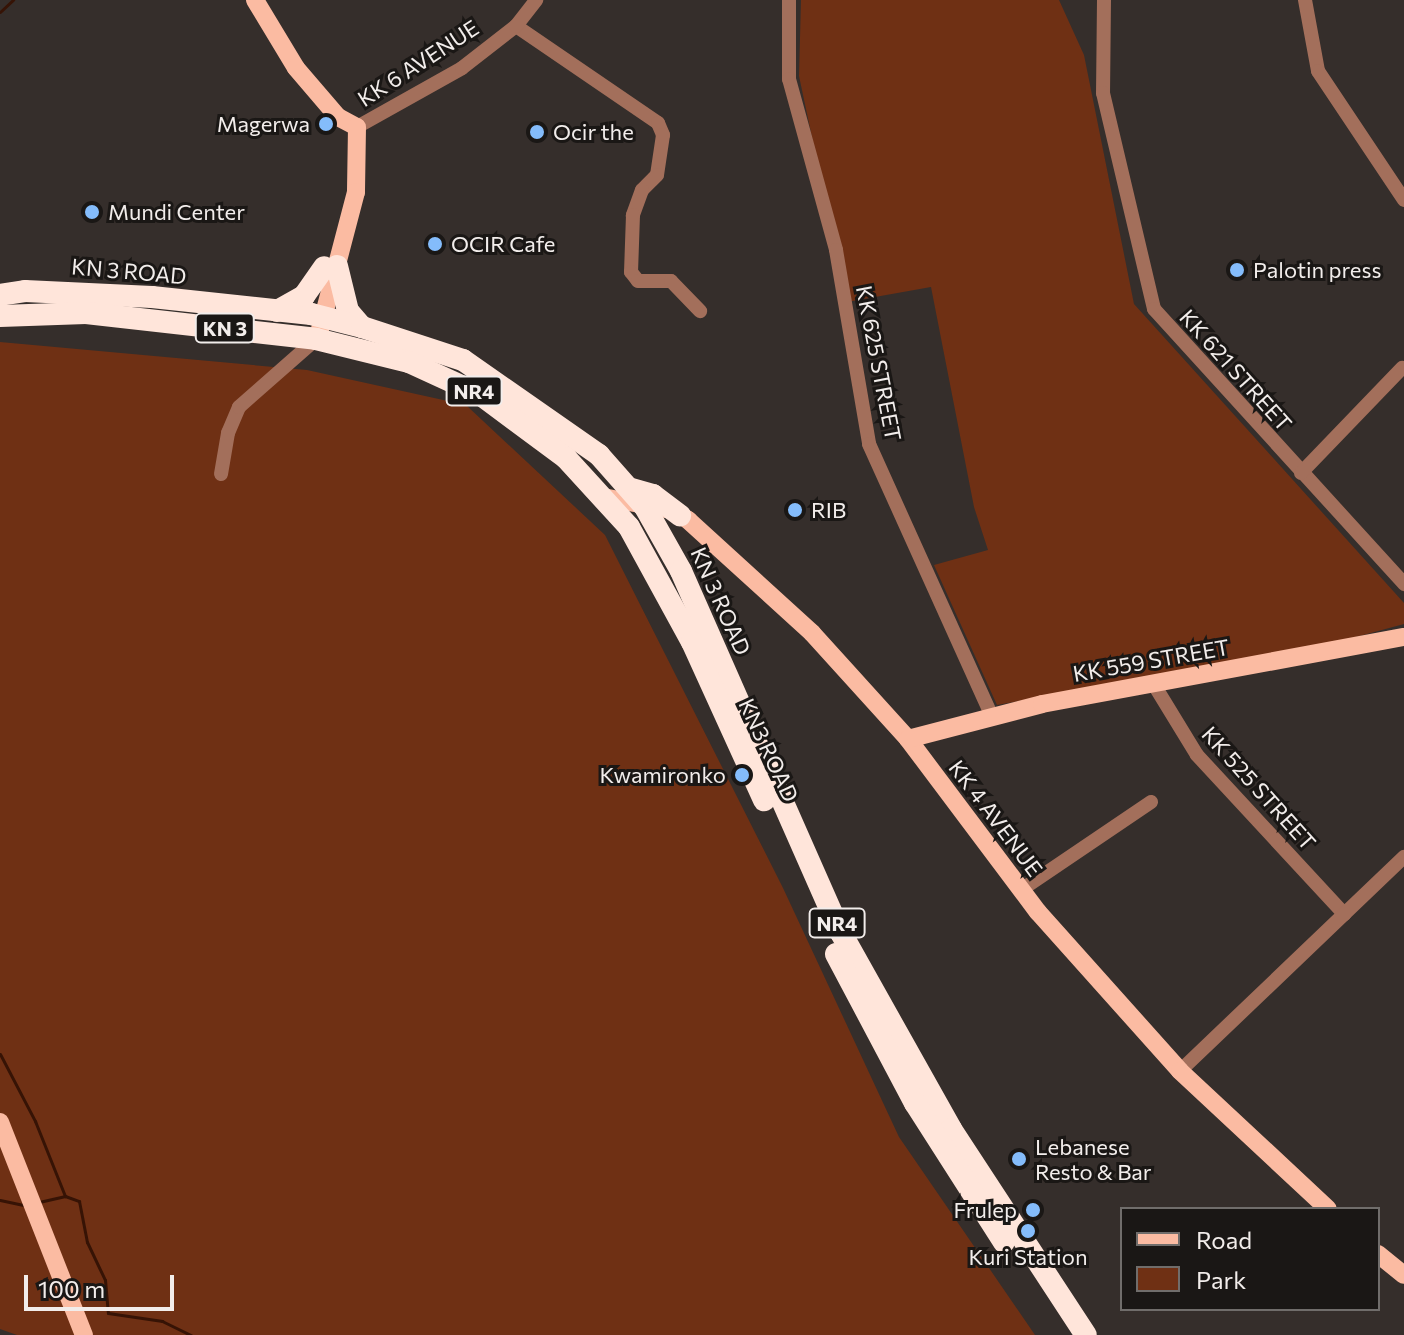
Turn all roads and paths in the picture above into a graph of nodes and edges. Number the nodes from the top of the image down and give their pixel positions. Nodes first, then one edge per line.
1 (255, 0) edge
2 (536, 0) edge
3 (789, 0) edge
4 (1104, 0) edge
5 (1305, 0) edge
6 (516, 26) junction
7 (357, 127) junction
8 (1404, 200) edge
9 (330, 267) junction
10 (0, 295) edge
11 (700, 311) dead end
12 (274, 312) junction
13 (0, 316) edge
14 (318, 316) junction
15 (149, 319) joint
16 (362, 327) junction
17 (308, 338) junction
18 (1402, 368) edge
19 (1301, 473) junction
20 (221, 474) dead end
21 (631, 489) junction
22 (603, 497) junction
23 (645, 507) junction
24 (675, 513) junction
25 (659, 530) junction
26 (1404, 584) edge
27 (1404, 637) edge
28 (1153, 683) junction
29 (992, 716) junction
30 (908, 739) junction
31 (1151, 802) dead end
32 (1404, 857) edge
33 (1021, 890) junction
34 (1344, 914) junction
35 (1180, 1071) junction
36 (0, 1122) edge
37 (1326, 1207) edge
38 (1019, 1253) junction
39 (1380, 1256) edge
40 (1404, 1275) edge
41 (84, 1335) edge
42 (1069, 1335) edge
43 (1086, 1335) edge

1 - 7 main road, KK 6 AVENUE
2 - 6 street, KK 6 AVENUE
3 - 29 street, KK 625 STREET
4 - 19 street, KK 621 STREET
5 - 8 street
6 - 7 street, KK 6 AVENUE
6 - 11 street
7 - 9 main road, KK 6 AVENUE
9 - 12 highway
9 - 14 main road, KK 6 AVENUE
9 - 16 highway
10 - 12 highway, KN 3 ROAD / NR4
12 - 14 highway, KN 3 ROAD / NR4
13 - 15 highway, KN 3 ROAD
14 - 16 highway, KN 3 ROAD / NR4
14 - 17 main road, KK 6 AVENUE
15 - 17 highway, KN3 ROAD / KN 3
16 - 21 highway, KN 3 ROAD / NR4
17 - 20 street
17 - 22 highway, KN3 ROAD / NR4
18 - 19 street
19 - 26 street, KK 621 STREET
21 - 23 highway, KN 3 ROAD / NR4
21 - 24 highway
22 - 23 main road
22 - 38 highway, KN3 ROAD / NR4
23 - 24 main road
23 - 25 highway, KN 3 ROAD / NR4
24 - 25 highway
24 - 30 main road, KK 4 AVENUE
25 - 38 highway, KN 3 ROAD / NR4
27 - 28 main road, KK 559 STREET
28 - 29 main road, KK 559 STREET
28 - 34 street, KK 525 STREET
29 - 30 main road, KK 559 STREET
30 - 33 main road, KK 4 AVENUE
31 - 33 street
32 - 34 street
33 - 35 main road, KK 4 AVENUE
34 - 35 street
35 - 37 main road, KK 4 AVENUE
36 - 41 main road
38 - 42 highway, KN3 ROAD / NR4
38 - 43 highway, KN 3 ROAD / NR4
39 - 40 main road

